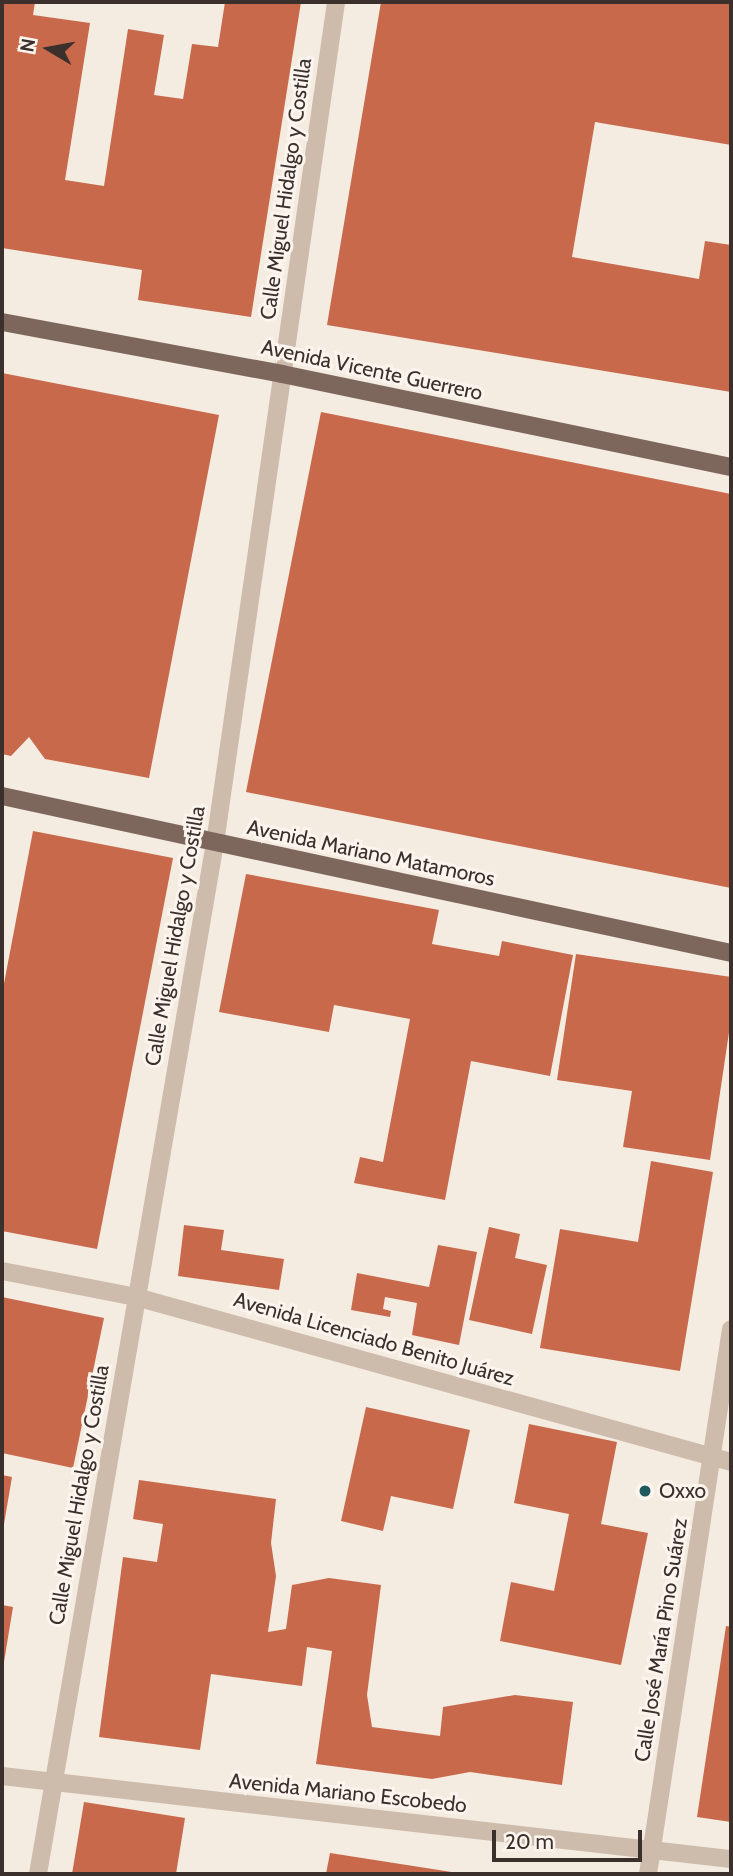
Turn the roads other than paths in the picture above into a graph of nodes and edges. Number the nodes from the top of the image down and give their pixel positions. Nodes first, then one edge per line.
1 (336, 2) edge
2 (2, 322) edge
3 (282, 374) junction
4 (731, 467) edge
5 (2, 796) edge
6 (215, 843) junction
7 (731, 953) edge
8 (2, 1271) edge
9 (136, 1297) junction
10 (731, 1329) edge
11 (712, 1457) junction
12 (731, 1462) edge
13 (2, 1776) edge
14 (53, 1782) junction
15 (652, 1850) junction
16 (731, 1859) edge
17 (38, 1874) edge
18 (648, 1874) edge

1 - 3 street, Calle Miguel Hidalgo y Costilla
2 - 3 main road, Avenida Vicente Guerrero
3 - 4 main road, Avenida Vicente Guerrero
3 - 6 street, Calle Miguel Hidalgo y Costilla
5 - 6 main road, Avenida Mariano Matamoros
6 - 7 main road, Avenida Mariano Matamoros
6 - 9 street, Calle Miguel Hidalgo y Costilla
8 - 9 street, Avenida Licenciado Benito Juárez
9 - 11 street, Avenida Licenciado Benito Juárez
9 - 14 street, Calle Miguel Hidalgo y Costilla
10 - 11 street, Calle José María Pino Suárez
11 - 12 street, Avenida Licenciado Benito Juárez
11 - 15 street, Calle José María Pino Suárez
13 - 14 street, Avenida Mariano Escobedo
14 - 15 street, Avenida Mariano Escobedo
14 - 17 street, Calle Miguel Hidalgo y Costilla
15 - 16 street, Avenida Mariano Escobedo
15 - 18 street, Calle José María Pino Suárez

